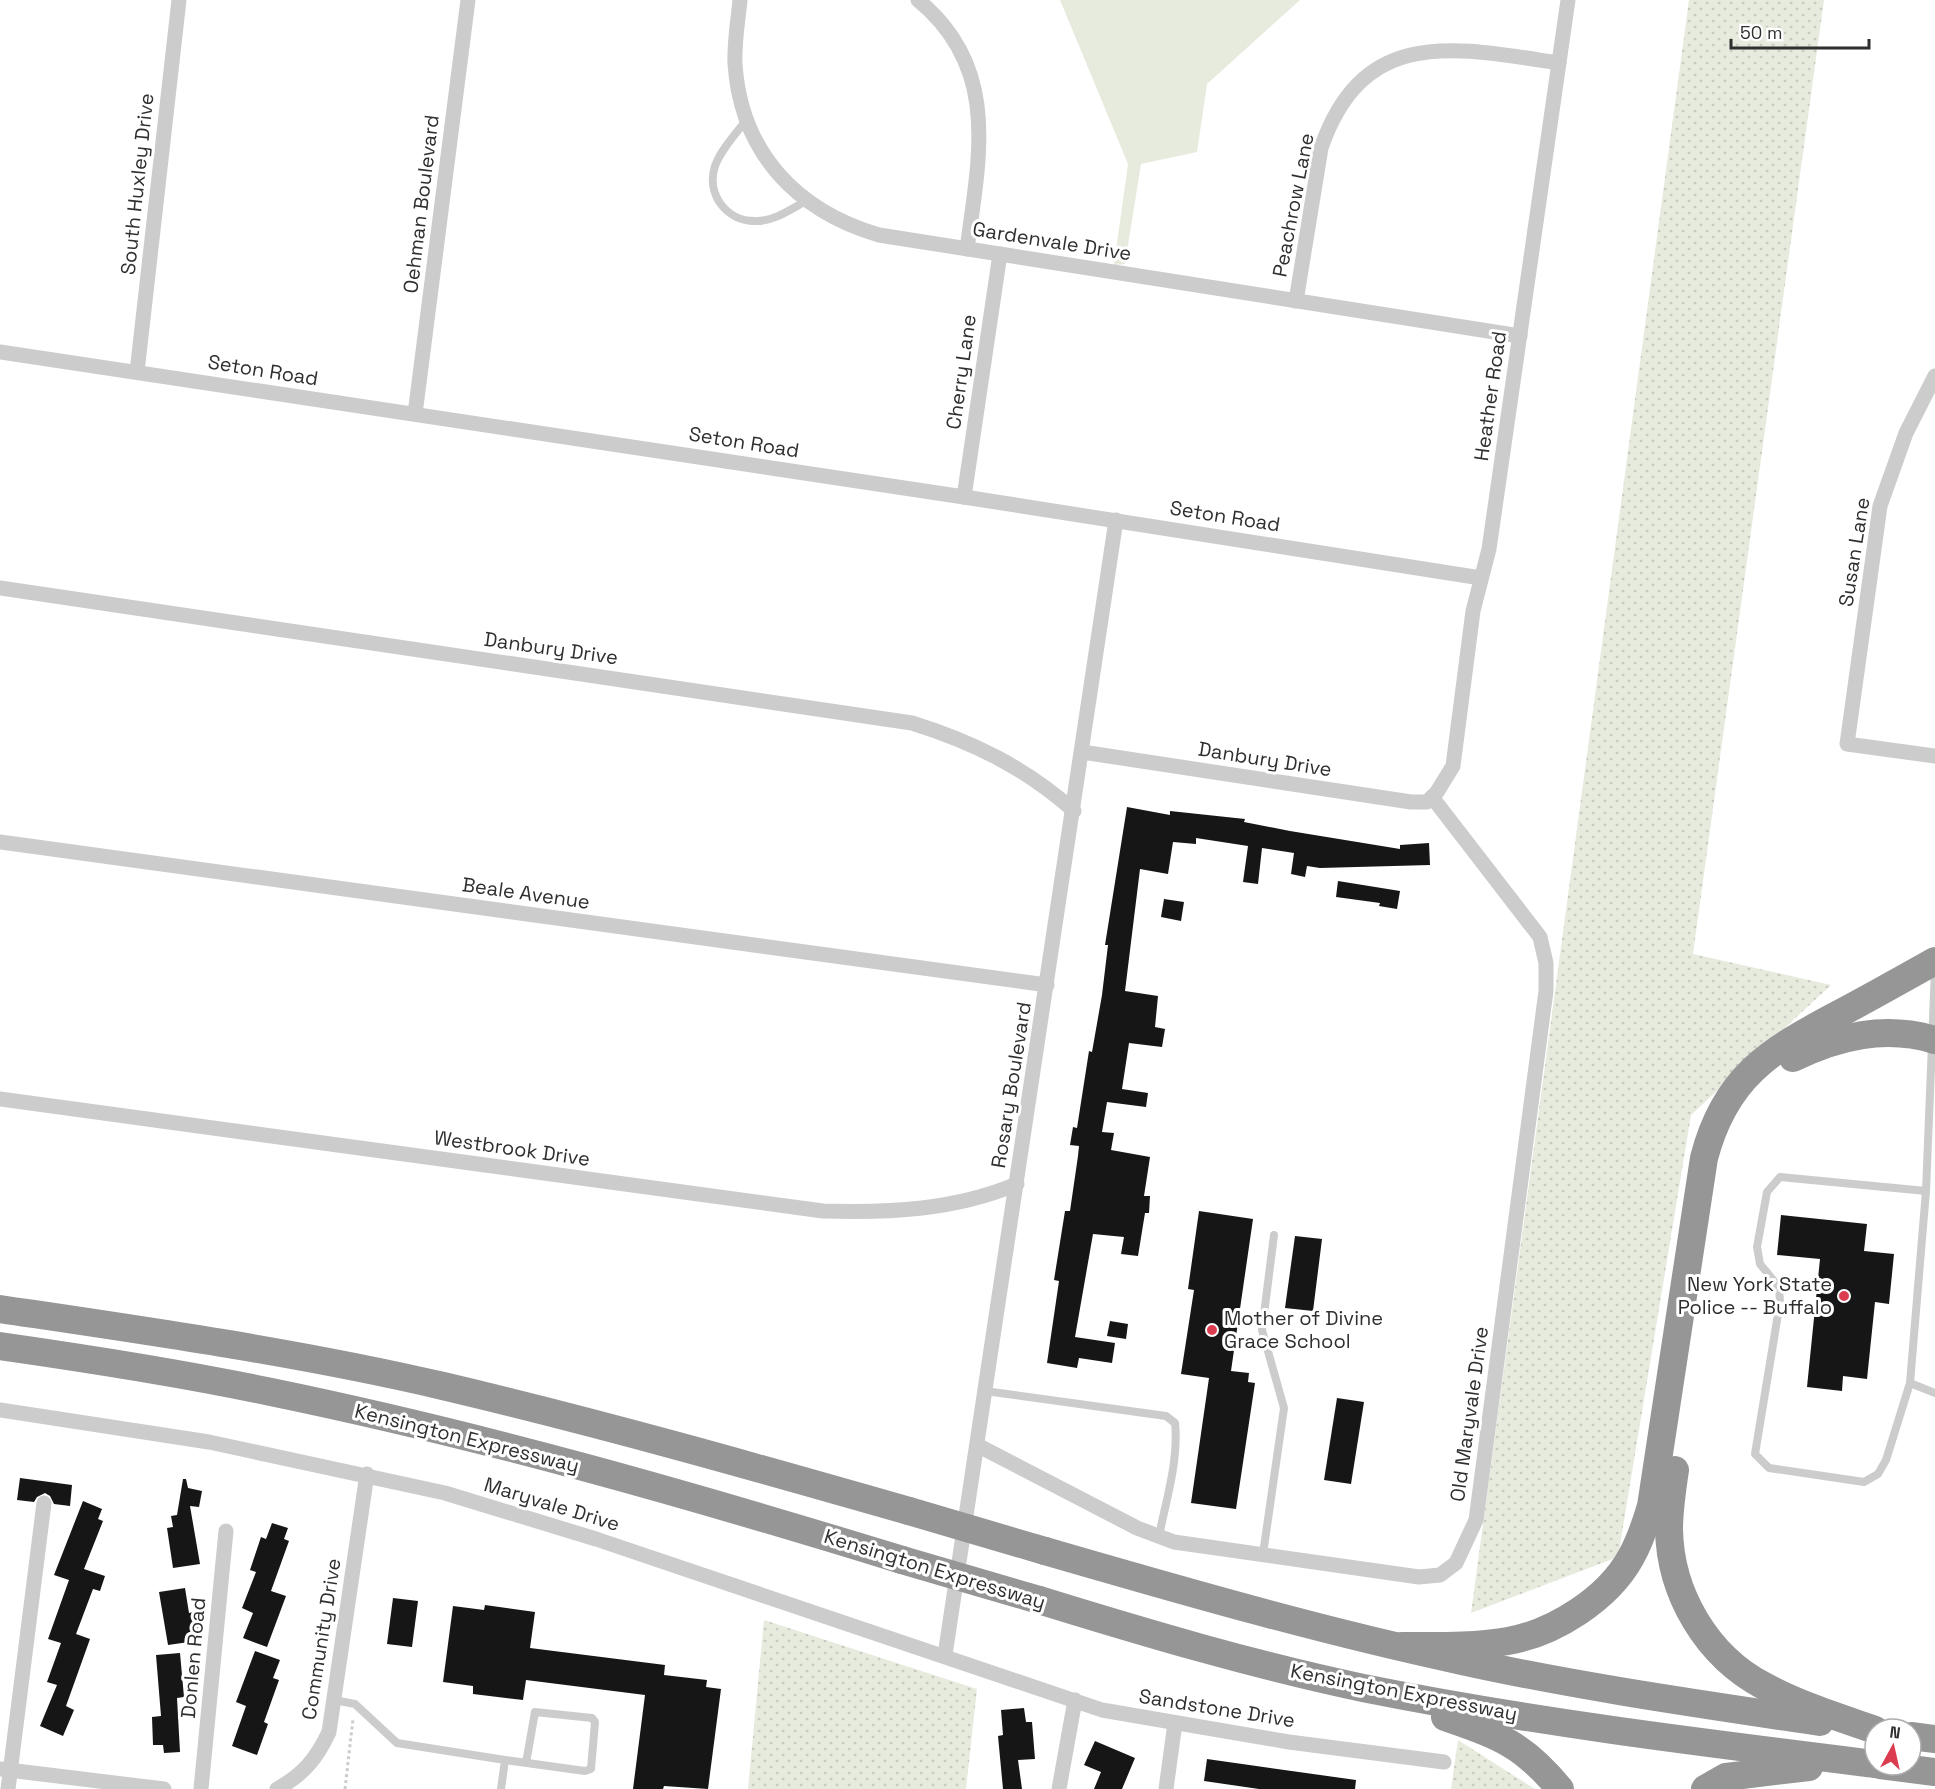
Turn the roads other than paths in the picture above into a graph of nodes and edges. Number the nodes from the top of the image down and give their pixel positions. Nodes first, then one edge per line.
1 (179, 0) edge
2 (468, 0) edge
3 (740, 0) edge
4 (918, 0) edge
5 (1568, 0) edge
6 (1559, 63) junction
7 (746, 120) junction
8 (806, 201) junction
9 (967, 249) junction
10 (1000, 254) junction
11 (1296, 301) junction
12 (1520, 336) junction
13 (0, 352) edge
14 (136, 372) junction
15 (1935, 376) edge
16 (414, 414) junction
17 (964, 497) junction
18 (1116, 520) junction
19 (1481, 578) junction
20 (0, 588) edge
21 (1082, 752) junction
22 (1935, 756) edge
23 (1435, 795) junction
24 (1074, 811) junction
25 (0, 842) edge
26 (1935, 961) edge
27 (1935, 970) edge
28 (1047, 985) junction
29 (1934, 1039) edge
30 (0, 1099) edge
31 (1017, 1184) junction
32 (1926, 1191) junction
33 (1274, 1235) dead end
34 (0, 1309) edge
35 (0, 1346) edge
36 (1910, 1383) junction
37 (985, 1391) junction
38 (1935, 1393) edge
39 (0, 1410) edge
40 (977, 1445) junction
41 (367, 1474) junction
42 (44, 1503) dead end
43 (226, 1532) dead end
44 (1159, 1536) junction
45 (1263, 1554) junction
46 (1402, 1646) junction
47 (945, 1655) junction
48 (1364, 1688) junction
49 (334, 1700) junction
50 (1075, 1700) junction
51 (1175, 1723) junction
52 (1863, 1726) edge
53 (1863, 1729) edge
54 (505, 1761) junction
55 (1444, 1762) dead end
56 (1863, 1762) edge
57 (526, 1763) junction
58 (1863, 1765) edge
59 (5, 1769) edge
60 (8, 1789) edge
61 (164, 1789) edge
62 (201, 1789) edge
63 (278, 1789) edge
64 (501, 1789) edge
65 (1059, 1789) edge
66 (1166, 1789) edge
67 (1560, 1789) edge
68 (1705, 1789) edge

1 - 14 street, South Huxley Drive
2 - 16 street, Oehman Boulevard
3 - 7 street, Gardenvale Drive
4 - 9 street
5 - 6 street, Heather Road
6 - 11 street, Peachrow Lane
6 - 12 street, Heather Road
7 - 8 street, Gardenvale Drive
7 - 8 lane
8 - 9 street, Gardenvale Drive
9 - 10 street, Gardenvale Drive
10 - 11 street, Gardenvale Drive
10 - 17 street, Cherry Lane
11 - 12 street, Gardenvale Drive
12 - 19 street, Heather Road
13 - 14 street, Seton Road
14 - 16 street, Seton Road
15 - 22 street, Susan Lane
16 - 17 street, Seton Road
17 - 18 street, Seton Road
18 - 19 street, Seton Road
18 - 21 street, Rosary Boulevard
19 - 23 street, Heather Road
20 - 24 street, Danbury Drive
21 - 23 street, Danbury Drive
21 - 24 street, Rosary Boulevard
23 - 45 street, Old Maryvale Drive
24 - 28 street, Rosary Boulevard
25 - 28 street, Beale Avenue
26 - 46 highway
27 - 29 lane
28 - 31 street, Rosary Boulevard
29 - 32 lane
29 - 52 highway
30 - 31 street, Westbrook Drive
31 - 37 street, Rosary Boulevard
32 - 36 lane
32 - 36 lane
33 - 45 lane
34 - 46 highway, Kensington Expressway, bridge
35 - 48 highway, Kensington Expressway, bridge
36 - 38 lane
37 - 40 street, Rosary Boulevard
37 - 44 lane
39 - 41 street, Maryvale Drive
40 - 44 street, Old Maryvale Drive
40 - 47 street, Rosary Boulevard
41 - 47 street, Maryvale Drive
41 - 49 street, Community Drive
42 - 59 street
43 - 62 street, Donlen Road
44 - 45 street, Old Maryvale Drive
46 - 53 highway, Kensington Expressway
47 - 50 street, Maryvale Drive
48 - 56 highway, Kensington Expressway
48 - 67 highway
49 - 54 lane
49 - 63 street, Community Drive
50 - 51 street, Sandstone Drive
50 - 65 street
51 - 55 street, Sandstone Drive
51 - 66 street
54 - 57 lane
54 - 64 lane
57 - 57 lane
58 - 68 highway
59 - 60 street
59 - 61 street

